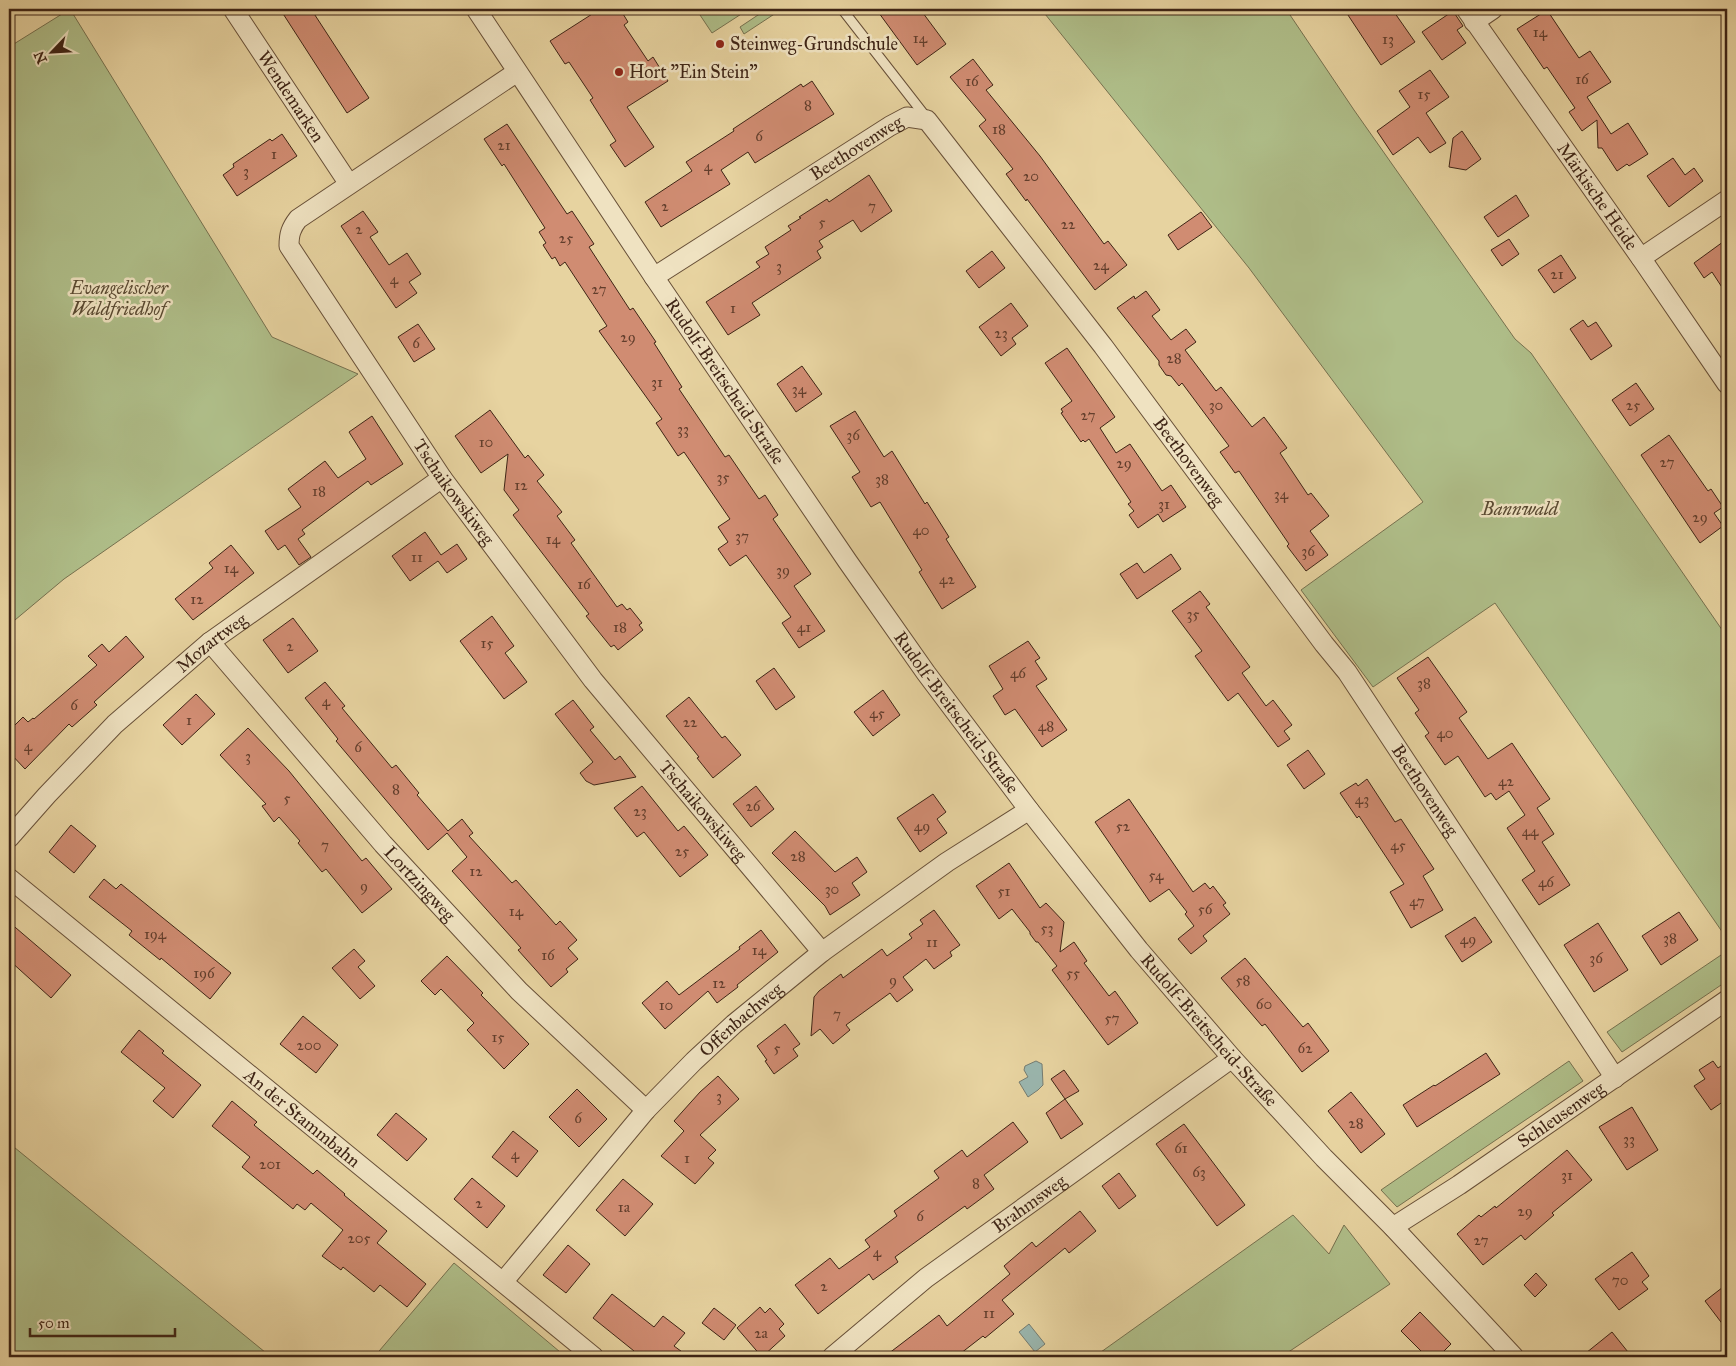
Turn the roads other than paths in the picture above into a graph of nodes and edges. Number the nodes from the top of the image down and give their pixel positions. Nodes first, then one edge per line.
1 (233, 9) edge
2 (476, 9) edge
3 (842, 9) edge
4 (1493, 9) edge
5 (1470, 15) edge
6 (517, 72) junction
7 (927, 120) junction
8 (349, 184) junction
9 (1727, 200) edge
10 (1641, 258) junction
11 (654, 277) junction
12 (1727, 384) edge
13 (442, 478) junction
14 (210, 642) junction
15 (1029, 810) junction
16 (9, 838) edge
17 (9, 878) edge
18 (822, 952) junction
19 (1727, 1000) edge
20 (1232, 1058) junction
21 (1615, 1078) junction
22 (646, 1110) junction
23 (1393, 1227) junction
24 (503, 1282) junction
25 (1512, 1356) edge
26 (594, 1357) edge
27 (832, 1357) edge

1 - 8 street, Wendemarken
2 - 6 street, Rudolf-Breitscheid-Straße
3 - 7 lane
4 - 5 street
5 - 10 street, Märkische Heide
6 - 8 street, Tschaikowskiweg
6 - 11 street, Rudolf-Breitscheid-Straße
7 - 11 street, Beethovenweg
7 - 21 street, Beethovenweg
8 - 13 street, Tschaikowskiweg
9 - 10 street
10 - 12 street, Märkische Heide
11 - 15 street, Rudolf-Breitscheid-Straße
13 - 14 street, Mozartweg
13 - 18 street, Tschaikowskiweg
14 - 16 street, Mozartweg
14 - 22 street, Lortzingweg
15 - 18 street, Offenbachweg
15 - 20 street, Rudolf-Breitscheid-Straße
17 - 24 street, An der Stammbahn
18 - 22 street, Offenbachweg
19 - 21 street, Schleusenweg
20 - 23 street, Rudolf-Breitscheid-Straße
20 - 27 street, Brahmsweg
21 - 23 street, Schleusenweg
22 - 24 street, Offenbachweg
23 - 25 street, Rudolf-Breitscheid-Straße
24 - 26 street, An der Stammbahn

